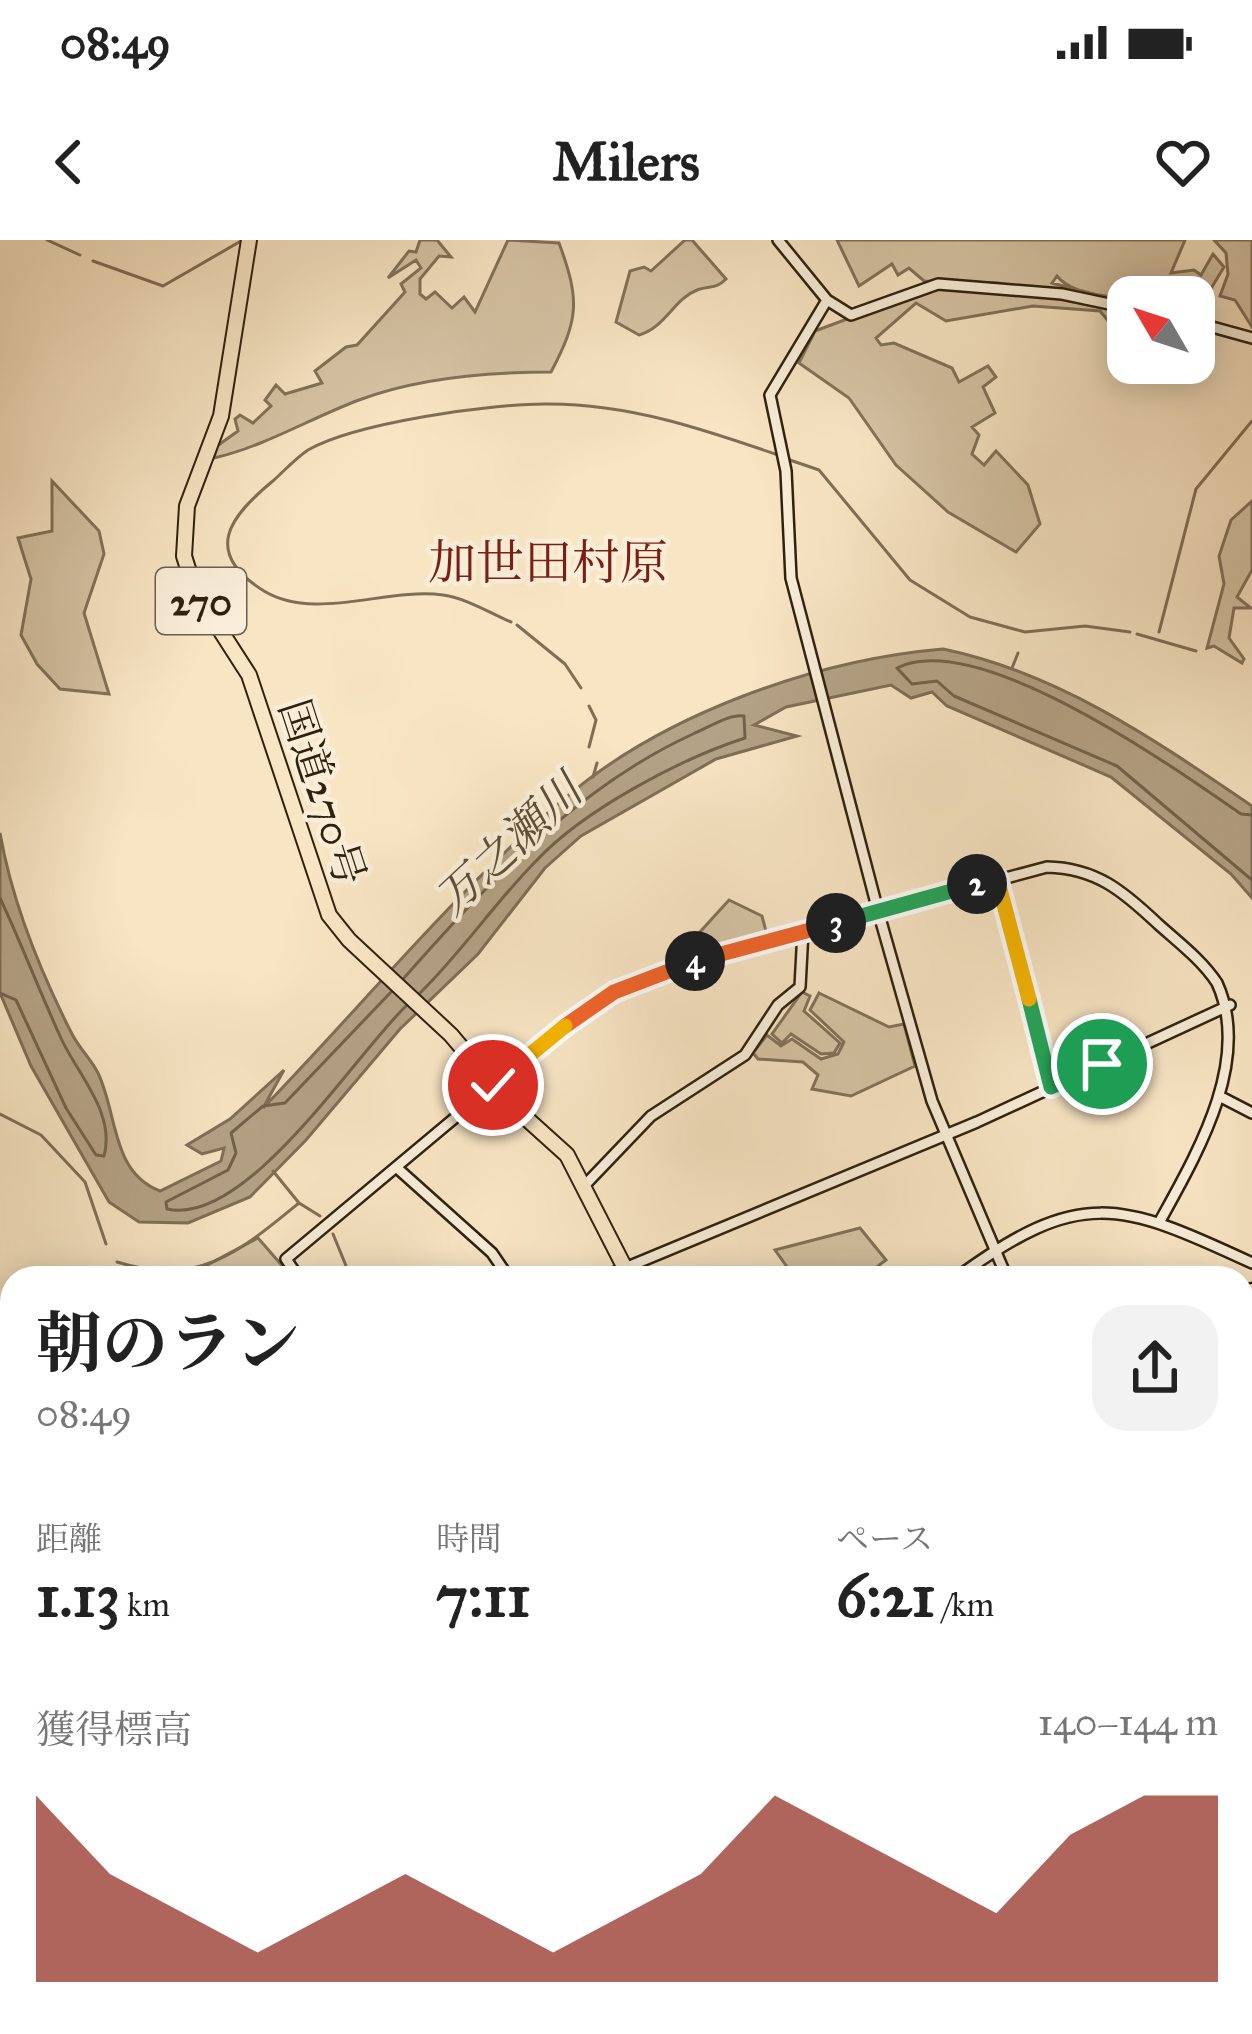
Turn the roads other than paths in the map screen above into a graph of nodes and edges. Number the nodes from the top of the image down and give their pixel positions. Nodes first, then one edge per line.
1 (249, 240) edge
2 (778, 240) edge
3 (827, 300) junction
4 (1107, 305) edge
5 (1215, 328) edge
6 (1252, 338) edge
7 (997, 878) junction
8 (878, 911) junction
9 (803, 931) junction
10 (1230, 1005) junction
11 (493, 1085) junction
12 (1051, 1087) junction
13 (1223, 1098) junction
14 (1252, 1113) edge
15 (944, 1135) junction
16 (396, 1167) junction
17 (586, 1185) junction
18 (1160, 1221) junction
19 (994, 1250) junction
20 (1252, 1263) edge
21 (291, 1266) edge
22 (501, 1266) edge
23 (625, 1266) edge
24 (647, 1266) edge
25 (972, 1266) edge
26 (1001, 1266) edge

1 - 11 highway, 国道270号 / 270
2 - 3 street
3 - 4 street
3 - 8 street
5 - 6 street
7 - 8 street
7 - 10 street
7 - 12 street
8 - 9 street
8 - 15 street
9 - 11 street
9 - 17 street
10 - 12 street
10 - 13 street
11 - 16 street
11 - 17 highway, 国道270号 / 270
12 - 15 street
13 - 14 street
13 - 18 street
15 - 19 street
15 - 24 street
16 - 21 street
16 - 22 street
17 - 23 highway, 国道270号 / 270
18 - 19 street
18 - 20 street
19 - 25 street
19 - 26 street

